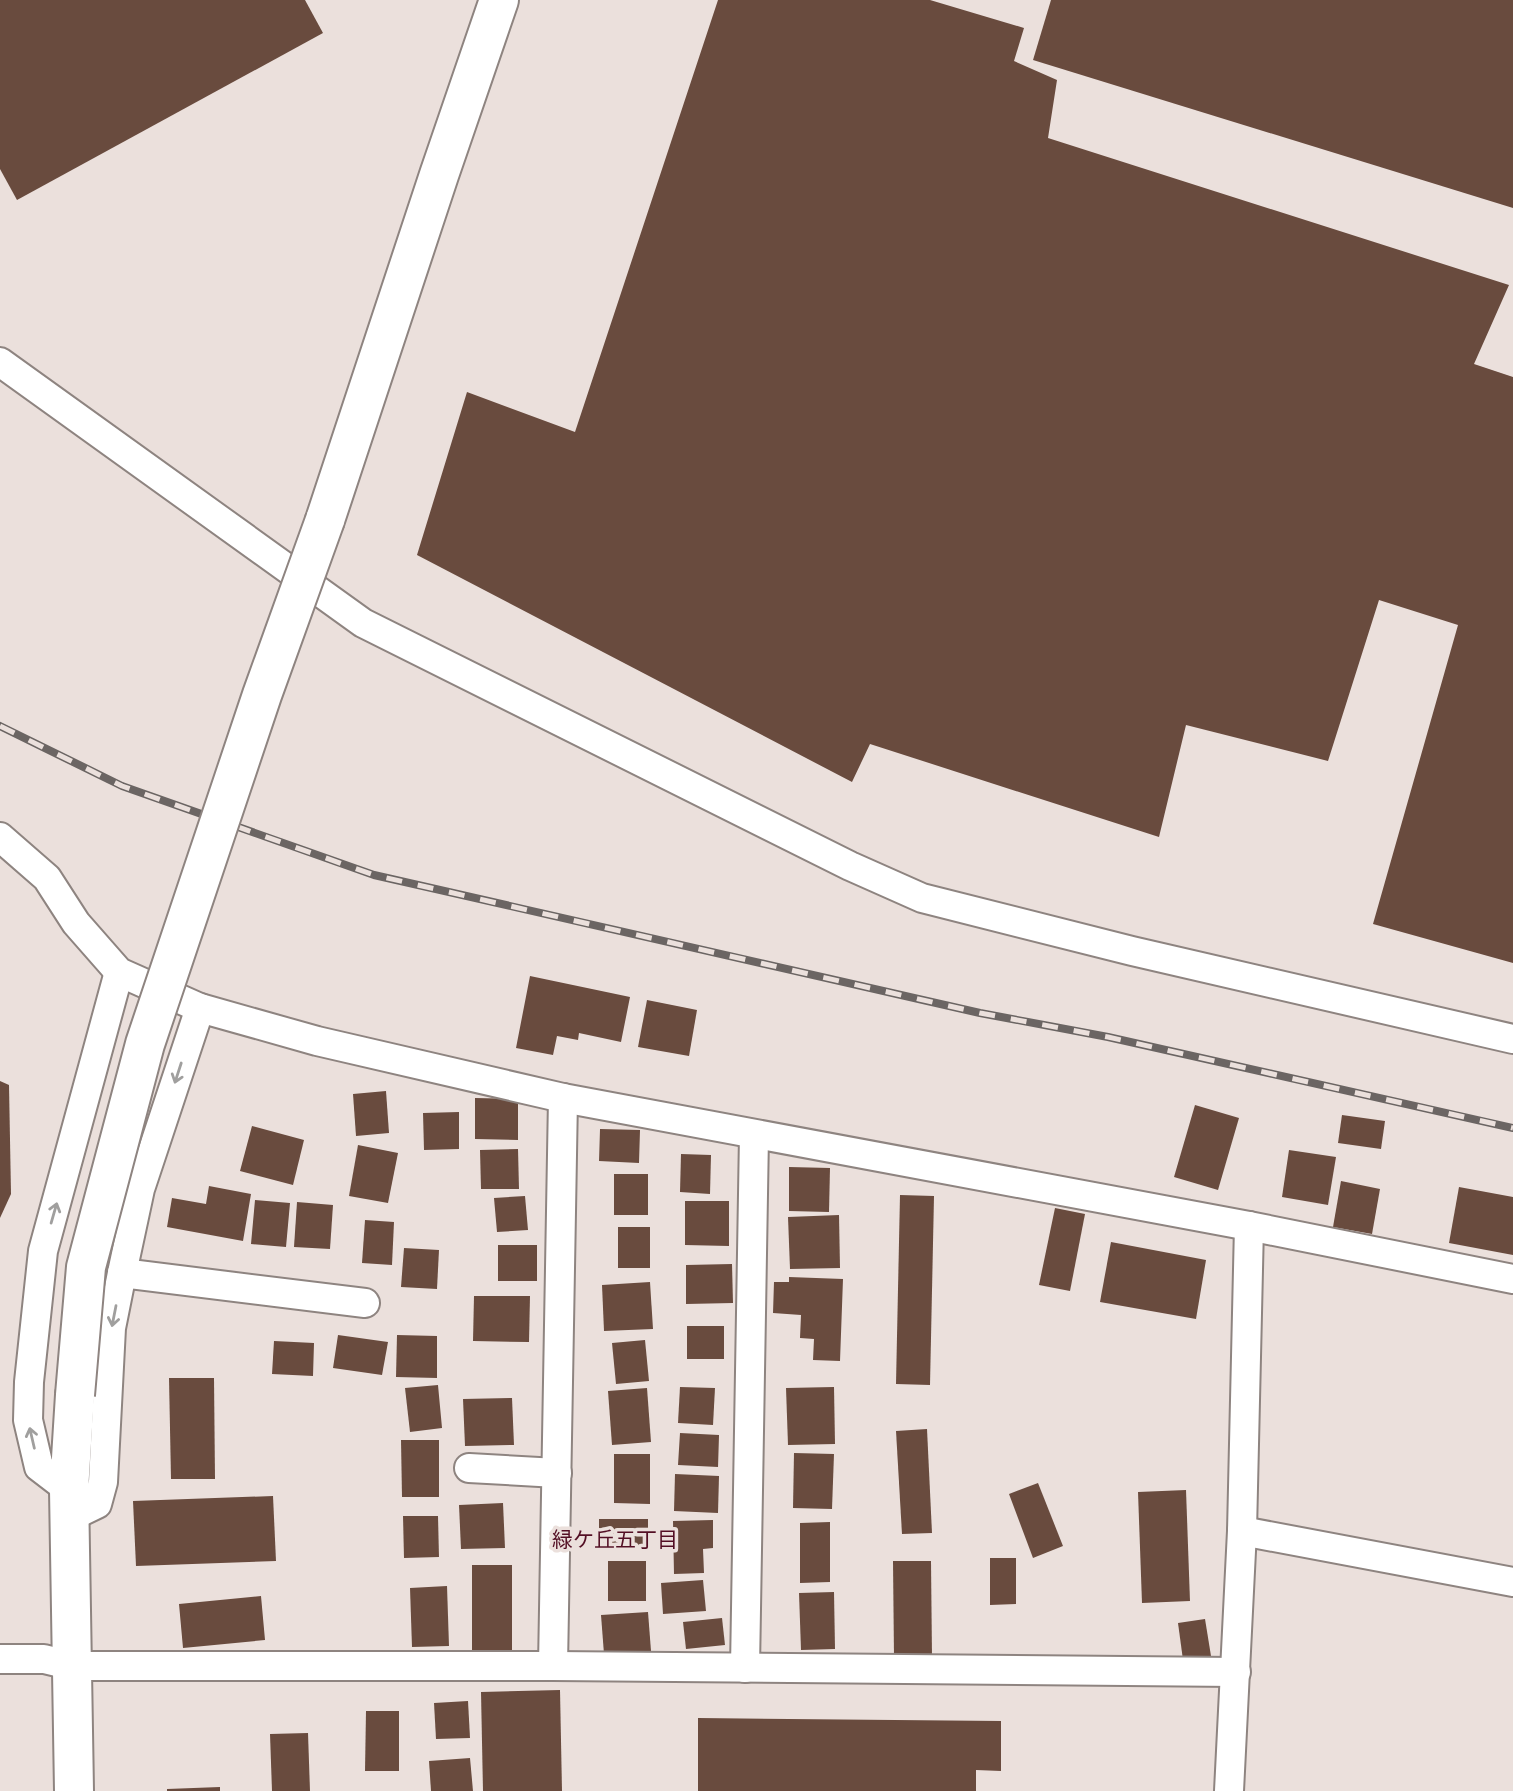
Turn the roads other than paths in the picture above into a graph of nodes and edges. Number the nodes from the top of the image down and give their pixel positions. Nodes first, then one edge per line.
1 (499, 0) edge
2 (0, 362) edge
3 (0, 837) edge
4 (119, 972) junction
5 (200, 1009) junction
6 (1513, 1039) edge
7 (563, 1098) junction
8 (754, 1135) junction
9 (1249, 1226) junction
10 (122, 1273) junction
11 (1513, 1279) edge
12 (365, 1303) dead end
13 (469, 1468) dead end
14 (557, 1473) junction
15 (70, 1504) junction
16 (1242, 1531) junction
17 (1513, 1582) edge
18 (0, 1659) edge
19 (73, 1666) junction
20 (554, 1666) junction
21 (745, 1668) junction
22 (1236, 1672) junction
23 (75, 1791) edge
24 (1229, 1791) edge

1 - 15 street, bridge
2 - 6 street
3 - 4 street
4 - 5 street
15 -> 4 street
5 - 7 street
5 -> 10 street
7 - 8 street
7 - 14 street
8 - 9 street
8 - 21 street
9 - 11 street
9 - 16 street
10 - 12 street
10 -> 15 street
13 - 14 street
14 - 20 street
15 - 19 street
16 - 17 street
16 - 22 street
18 - 19 street
19 - 20 street
19 - 23 street
20 - 21 street
21 - 22 street
22 - 24 street

